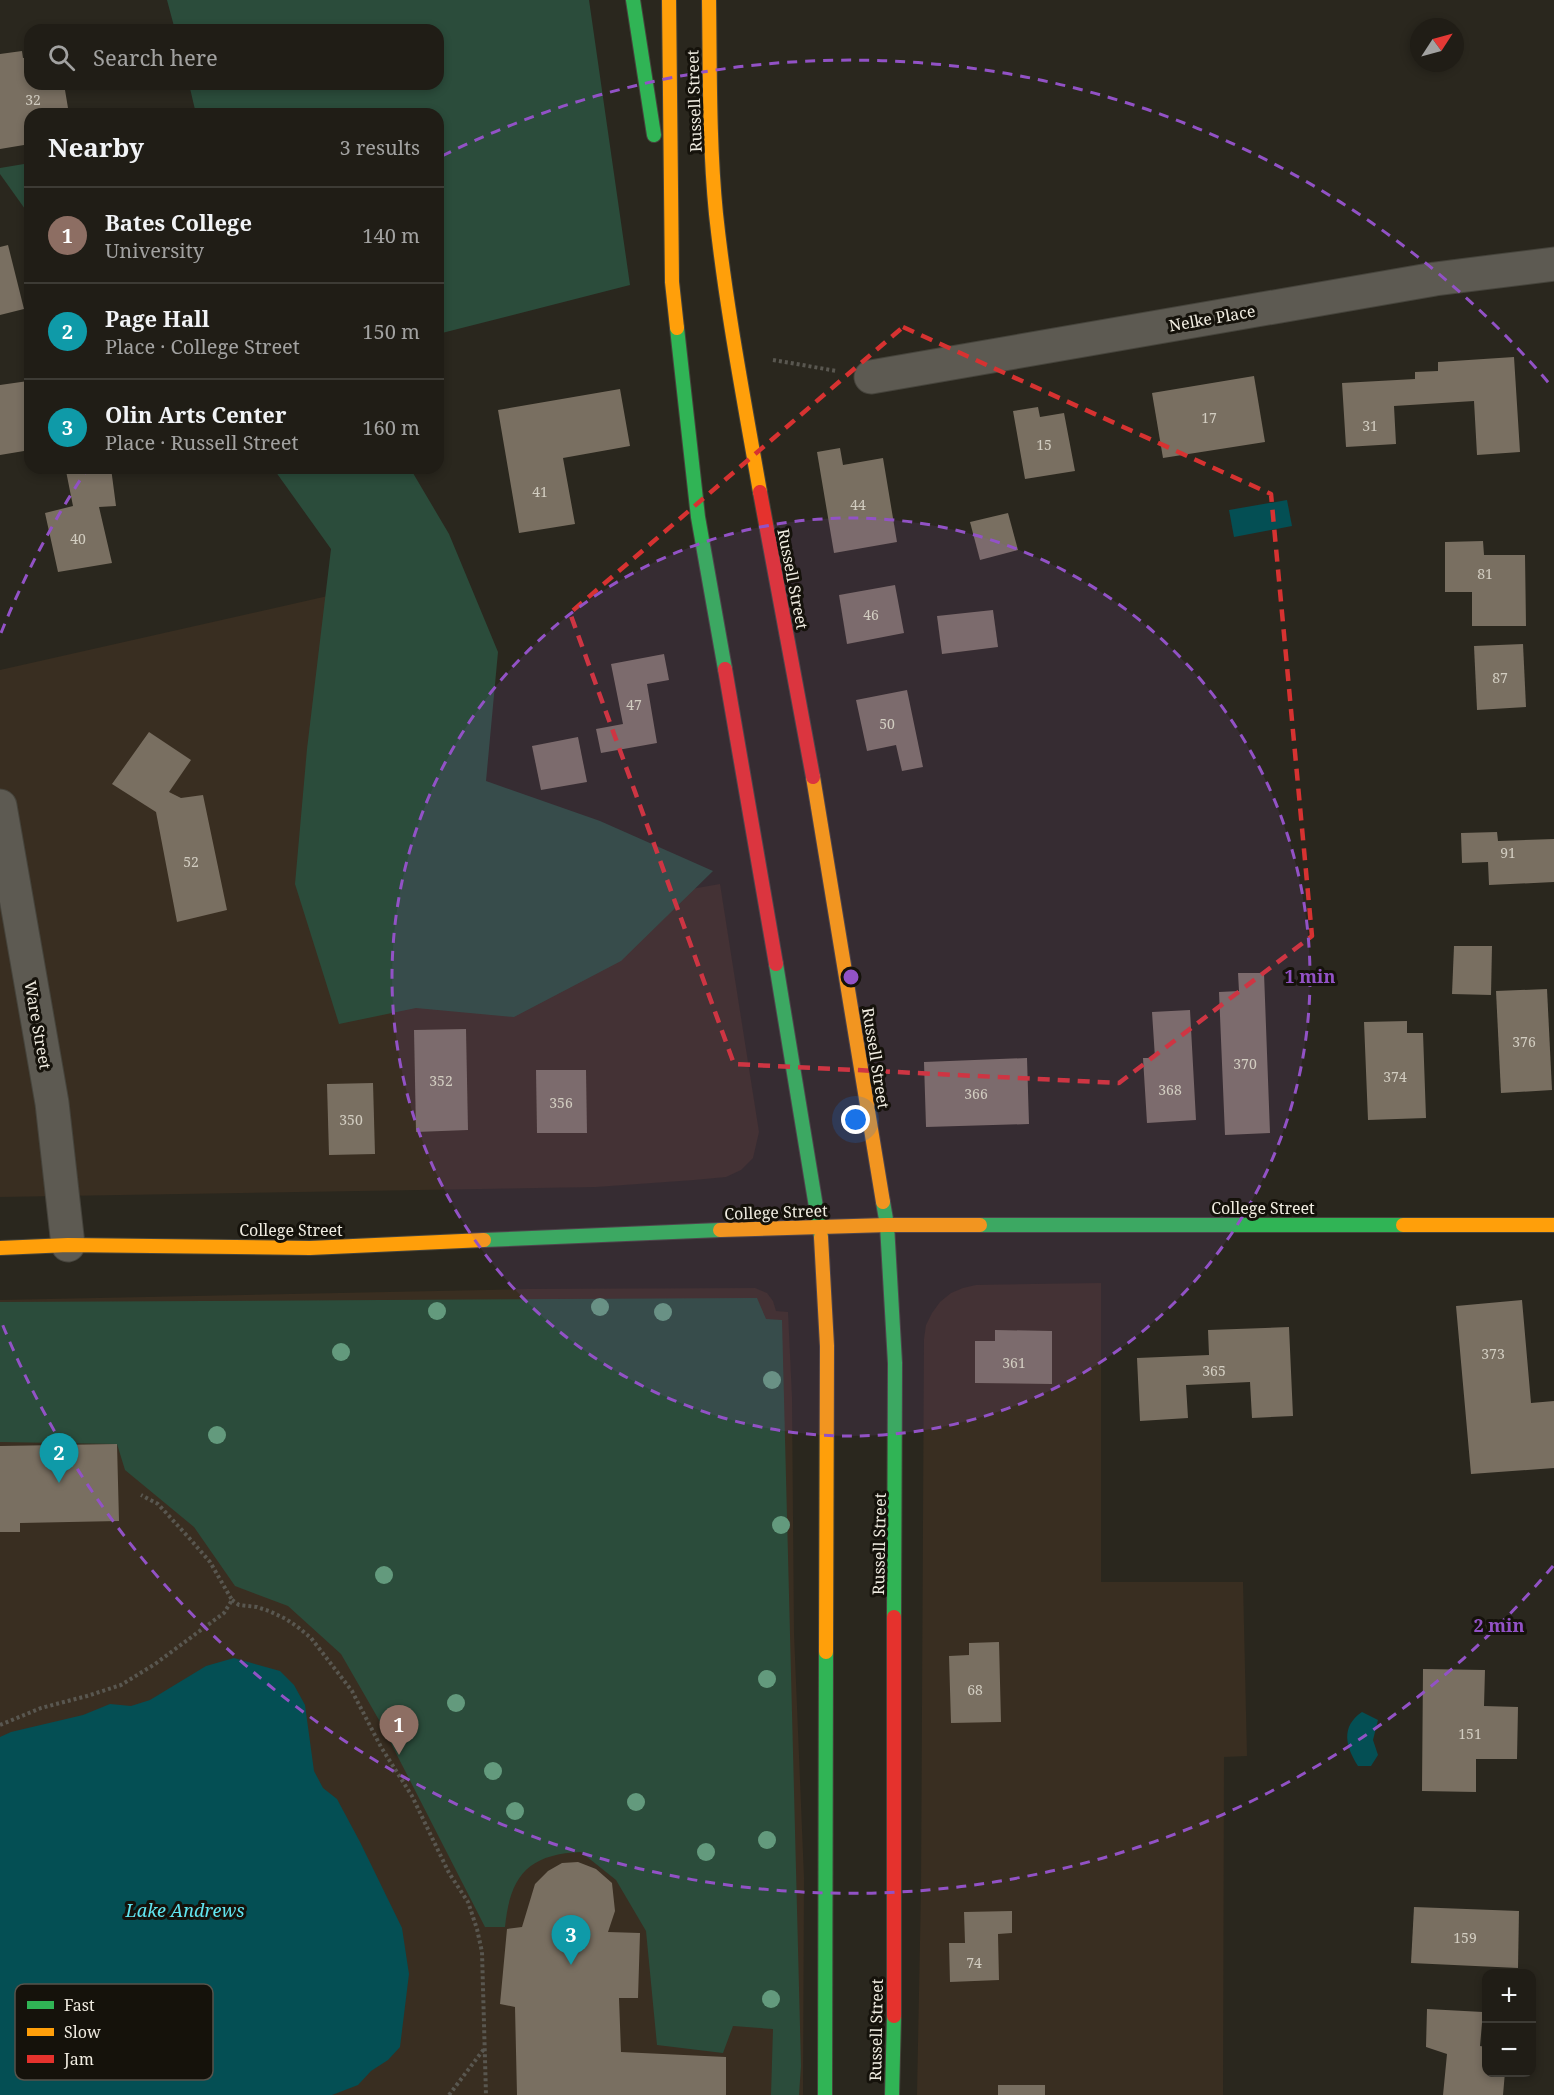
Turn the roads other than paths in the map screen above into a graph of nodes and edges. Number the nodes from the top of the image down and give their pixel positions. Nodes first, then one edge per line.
1 (633, 0) edge
2 (669, 0) edge
3 (709, 0) edge
4 (1554, 264) edge
5 (672, 282) junction
6 (871, 376) road end
7 (0, 806) edge
8 (887, 1225) junction
9 (1554, 1225) edge
10 (820, 1227) junction
11 (68, 1245) junction
12 (0, 1248) edge
13 (825, 2095) edge
14 (892, 2095) edge

1 - 5 main road
2 - 5 main road, Russell Street
3 - 8 main road, Russell Street
4 - 6 street, Nelke Place
5 - 10 main road, Russell Street
7 - 11 street, Ware Street
8 - 9 main road, College Street
8 - 10 main road, College Street
8 - 14 main road, Russell Street
10 - 11 main road, College Street
10 - 13 main road, Russell Street
11 - 12 main road, College Street

